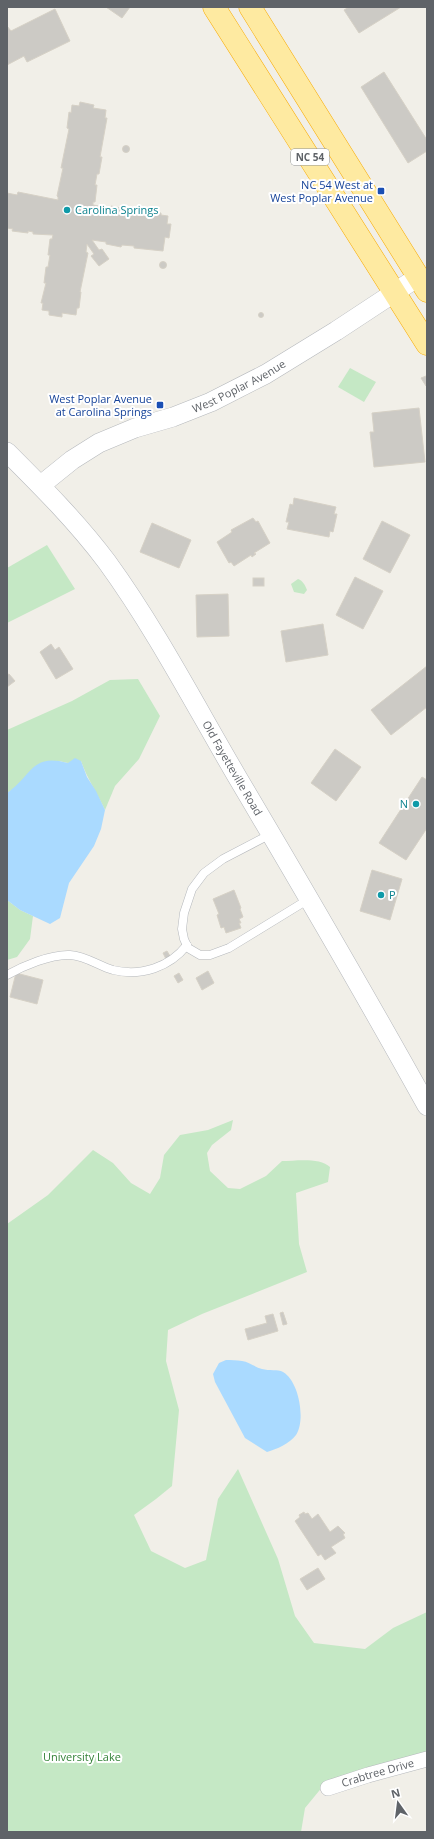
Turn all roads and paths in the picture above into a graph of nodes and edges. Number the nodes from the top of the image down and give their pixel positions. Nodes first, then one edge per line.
1 (214, 7) edge
2 (250, 7) edge
3 (424, 279) edge
4 (395, 293) junction
5 (427, 344) edge
6 (7, 452) edge
7 (41, 485) junction
8 (271, 834) junction
9 (309, 899) junction
10 (187, 945) junction
11 (7, 975) edge
12 (427, 1106) edge
13 (427, 1759) edge
14 (328, 1788) dead end

1 - 4 highway, NC 54
2 - 3 highway, NC 54
3 - 4 street, West Poplar Avenue
4 - 5 highway, NC 54
4 - 7 street, West Poplar Avenue
6 - 7 street, Old Fayetteville Road
7 - 8 street, Old Fayetteville Road
8 - 9 street, Old Fayetteville Road
8 - 10 lane
9 - 10 lane
9 - 12 street, Old Fayetteville Road
10 - 11 lane
13 - 14 street, Crabtree Drive

